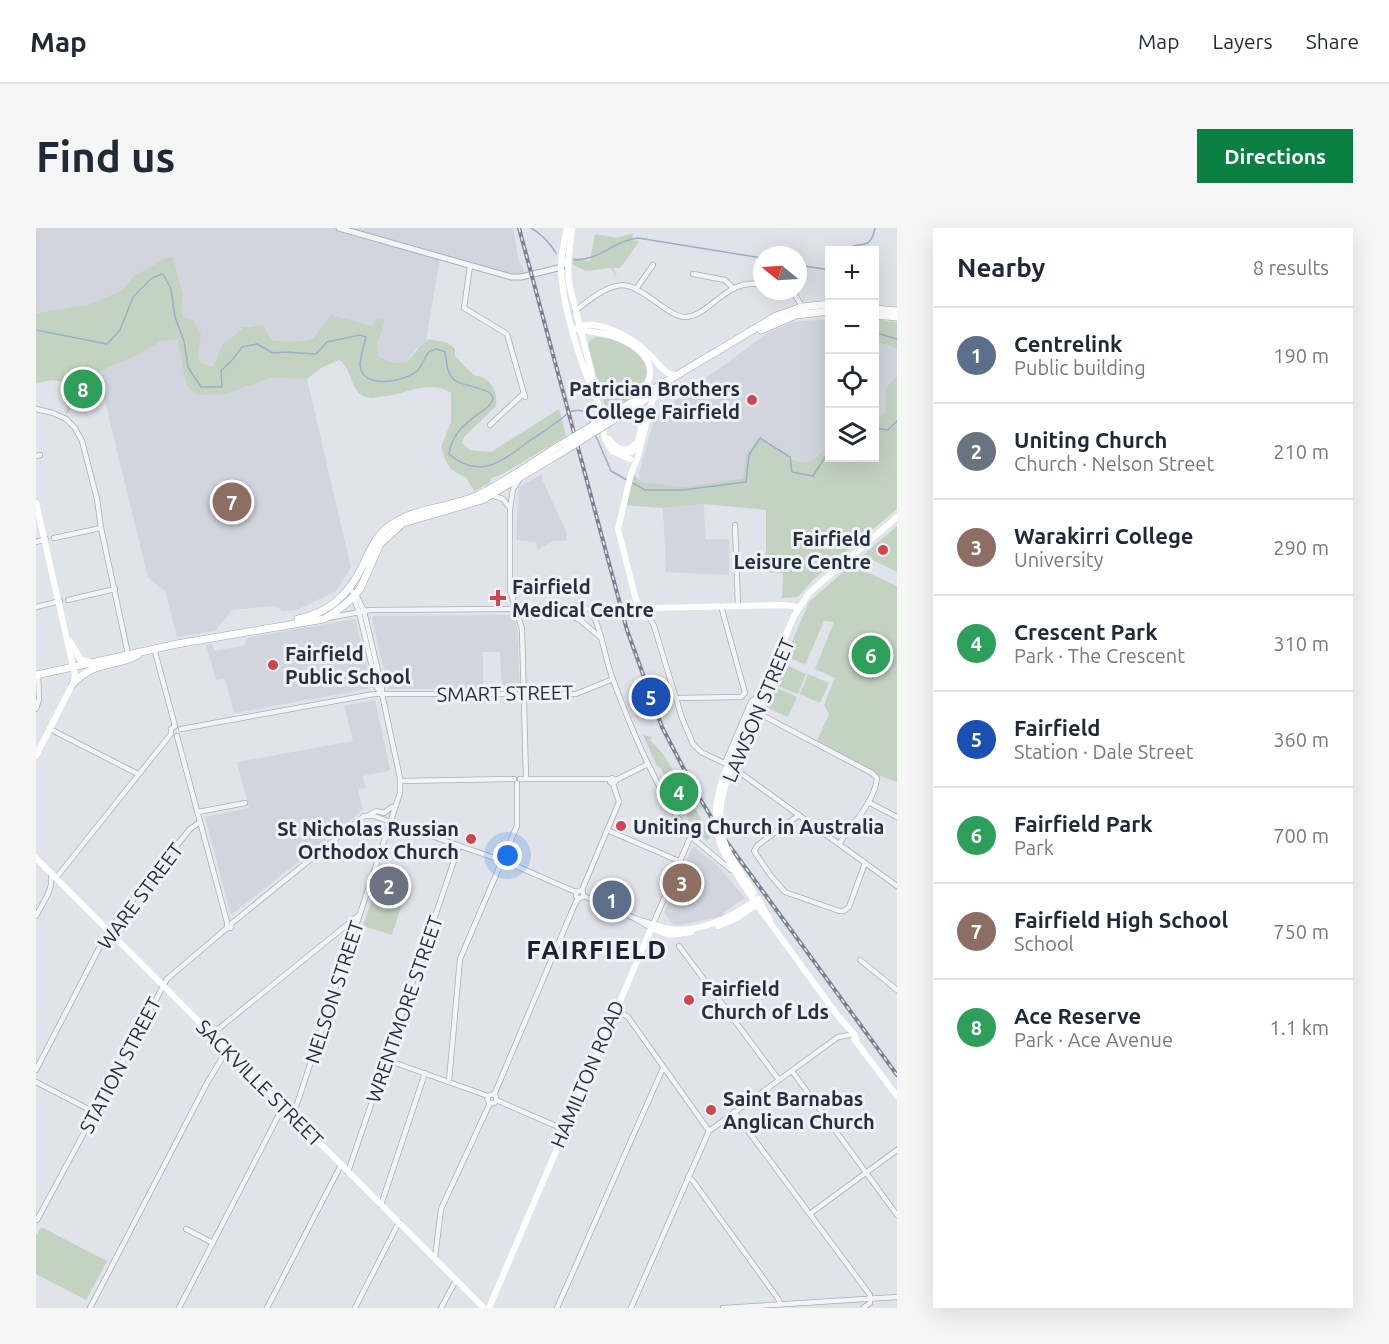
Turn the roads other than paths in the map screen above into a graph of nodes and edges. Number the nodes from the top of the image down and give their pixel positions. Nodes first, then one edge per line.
1 (339, 228) edge
2 (567, 228) edge
3 (572, 228) edge
4 (653, 265) dead end
5 (470, 266) junction
6 (561, 268) junction
7 (693, 274) dead end
8 (753, 284) edge
9 (636, 289) junction
10 (734, 289) junction
11 (798, 300) edge
12 (825, 305) edge
13 (879, 309) edge
14 (804, 310) junction
15 (825, 310) edge
16 (897, 311) edge
17 (576, 313) junction
18 (879, 315) edge
19 (897, 317) edge
20 (595, 325) junction
21 (576, 329) junction
22 (607, 335) junction
23 (585, 347) junction
24 (677, 376) junction
25 (667, 387) junction
26 (598, 402) junction
27 (627, 405) junction
28 (36, 409) edge
29 (610, 418) junction
30 (490, 425) dead end
31 (605, 432) junction
32 (639, 435) junction
33 (609, 439) junction
34 (563, 447) junction
35 (633, 456) junction
36 (520, 478) junction
37 (491, 495) junction
38 (36, 504) edge
39 (510, 509) junction
40 (897, 516) edge
41 (735, 525) dead end
42 (101, 528) junction
43 (54, 538) dead end
44 (46, 539) junction
45 (36, 542) edge
46 (114, 590) junction
47 (349, 590) junction
48 (355, 596) junction
49 (68, 600) dead end
50 (60, 602) junction
51 (721, 606) junction
52 (738, 606) junction
53 (36, 607) edge
54 (552, 608) junction
55 (585, 608) junction
56 (641, 608) junction
57 (650, 608) junction
58 (801, 608) junction
59 (515, 609) junction
60 (361, 612) junction
61 (592, 613) junction
62 (649, 616) junction
63 (324, 619) junction
64 (582, 621) junction
65 (216, 637) junction
66 (600, 637) junction
67 (68, 638) junction
68 (154, 648) junction
69 (142, 651) junction
70 (128, 654) junction
71 (90, 662) junction
72 (74, 666) junction
73 (37, 675) edge
74 (613, 679) junction
75 (72, 685) junction
76 (761, 693) junction
77 (382, 694) junction
78 (525, 694) junction
79 (676, 698) junction
80 (36, 709) edge
81 (755, 715) junction
82 (175, 726) junction
83 (50, 729) junction
84 (181, 729) junction
85 (171, 734) junction
86 (177, 736) junction
87 (36, 756) edge
88 (648, 764) junction
89 (735, 769) dead end
90 (138, 774) junction
91 (526, 778) junction
92 (517, 780) junction
93 (400, 781) junction
94 (613, 781) junction
95 (396, 802) junction
96 (868, 802) junction
97 (245, 803) dead end
98 (198, 812) junction
99 (369, 815) junction
100 (799, 815) junction
101 (897, 817) edge
102 (200, 822) junction
103 (390, 823) junction
104 (607, 830) junction
105 (689, 834) junction
106 (689, 840) junction
107 (695, 840) junction
108 (839, 844) junction
109 (459, 846) junction
110 (36, 858) edge
111 (501, 861) junction
112 (679, 861) junction
113 (865, 863) junction
114 (731, 870) dead end
115 (49, 871) junction
116 (56, 878) junction
117 (897, 886) edge
118 (65, 888) junction
119 (50, 889) junction
120 (582, 890) junction
121 (576, 892) junction
122 (581, 898) junction
123 (756, 899) junction
124 (360, 914) junction
125 (36, 916) edge
126 (229, 924) junction
127 (652, 926) junction
128 (108, 931) junction
129 (679, 946) dead end
130 (860, 960) dead end
131 (162, 986) junction
132 (897, 990) edge
133 (615, 1009) junction
134 (838, 1016) junction
135 (843, 1026) junction
136 (212, 1034) junction
137 (850, 1035) junction
138 (838, 1037) junction
139 (856, 1040) junction
140 (227, 1050) junction
141 (387, 1060) junction
142 (663, 1068) junction
143 (36, 1070) edge
144 (792, 1071) junction
145 (425, 1072) junction
146 (36, 1080) edge
147 (779, 1080) junction
148 (449, 1081) junction
149 (897, 1096) edge
150 (493, 1097) junction
151 (284, 1107) junction
152 (94, 1112) junction
153 (735, 1112) junction
154 (293, 1116) junction
155 (563, 1130) junction
156 (709, 1131) junction
157 (897, 1150) edge
158 (341, 1165) junction
159 (348, 1172) junction
160 (867, 1173) junction
161 (688, 1177) junction
162 (381, 1205) junction
163 (811, 1213) junction
164 (897, 1215) edge
165 (37, 1220) edge
166 (399, 1222) junction
167 (36, 1227) edge
168 (186, 1229) dead end
169 (213, 1243) junction
170 (435, 1258) junction
171 (456, 1280) junction
172 (897, 1297) edge
173 (870, 1298) junction
174 (778, 1306) edge
175 (90, 1308) edge
176 (179, 1308) edge
177 (267, 1308) edge
178 (355, 1308) edge
179 (441, 1308) edge
180 (486, 1308) edge
181 (557, 1308) edge
182 (631, 1308) edge
183 (723, 1308) edge
184 (863, 1308) edge

1 - 5 street
2 - 6 main road
3 - 6 street
3 - 17 main road
4 - 9 street
5 - 6 street
5 - 30 street
6 - 21 main road
7 - 10 street
8 - 10 street
9 - 10 street
9 - 17 street
11 - 14 street
12 - 14 main road
13 - 16 main road
14 - 15 main road
14 - 24 main road
14 - 25 main road
17 - 20 main road
17 - 21 main road
18 - 19 main road
20 - 21 main road
20 - 24 main road
21 - 22 main road
21 - 23 main road
21 - 26 main road
22 - 23 main road
22 - 27 main road
23 - 26 main road
24 - 27 main road
25 - 29 main road
25 - 35 main road
26 - 31 main road
27 - 29 main road
28 - 42 street
29 - 32 main road
29 - 34 main road, bridge
31 - 33 main road
31 - 35 main road
32 - 33 main road
32 - 35 main road
33 - 35 main road
34 - 36 main road
34 - 47 main road
35 - 56 main road
36 - 37 main road
36 - 39 street
37 - 39 street
37 - 48 main road
38 - 44 main road
39 - 59 street
40 - 58 main road
41 - 52 street
42 - 43 street
42 - 46 street
44 - 45 street
44 - 50 main road
46 - 49 street
46 - 70 street
47 - 48 street
47 - 65 main road
48 - 60 street, NELSON STREET
48 - 63 main road
50 - 53 street
50 - 67 main road
51 - 52 main road
51 - 57 main road
51 - 79 street
52 - 58 main road
54 - 55 street
54 - 59 street
54 - 64 street
55 - 61 street
55 - 64 street
56 - 57 main road
56 - 62 main road
57 - 62 main road
58 - 76 main road, LAWSON STREET
58 - 81 main road, LAWSON STREET
59 - 60 street
59 - 78 street
60 - 63 street
60 - 77 street, NELSON STREET
61 - 64 street
61 - 66 street
62 - 79 street
63 - 65 main road
64 - 66 street
65 - 68 main road
66 - 74 street
67 - 71 main road
67 - 72 main road
68 - 69 main road
68 - 82 street
69 - 70 main road
69 - 75 main road
70 - 71 main road
71 - 72 main road
72 - 73 main road
72 - 75 main road
73 - 80 street
74 - 78 street, SMART STREET
74 - 88 street
75 - 83 main road
76 - 79 street, LAWSON STREET
76 - 81 main road, LAWSON STREET
77 - 78 street, SMART STREET
77 - 84 street, SMART STREET
77 - 93 street, NELSON STREET
78 - 91 street
81 - 96 street
81 - 123 main road, LAWSON STREET, bridge
82 - 84 street
82 - 85 street
83 - 87 main road
83 - 90 street
84 - 86 street
85 - 86 street
85 - 90 street
86 - 98 street
88 - 94 street
88 - 105 street
89 - 100 street
90 - 116 street
91 - 92 street
91 - 94 street
92 - 93 street
92 - 111 street
93 - 95 street, NELSON STREET
94 - 104 street
95 - 99 street, STATION STREET
95 - 103 street, NELSON STREET
96 - 101 street
96 - 108 street
97 - 98 street
98 - 102 street
99 - 103 street
99 - 126 street, STATION STREET
100 - 108 street
100 - 113 street
102 - 126 street
102 - 128 street, WARE STREET
103 - 109 street
103 - 124 street, NELSON STREET
104 - 112 street
104 - 120 street
105 - 106 street
105 - 107 street
106 - 107 street
106 - 112 street, HAMILTON ROAD
107 - 114 street
108 - 113 street
109 - 111 street
109 - 141 street, WRENTMORE STREET
110 - 115 main road, SACKVILLE STREET
111 - 121 street
111 - 148 street
112 - 127 street, HAMILTON ROAD
113 - 117 street
115 - 116 main road, SACKVILLE STREET
115 - 119 street
116 - 118 main road, SACKVILLE STREET
118 - 119 street
118 - 128 main road, SACKVILLE STREET
119 - 125 street
120 - 121 street
120 - 122 street
121 - 122 street
122 - 127 street
122 - 150 street
123 - 127 main road
123 - 134 main road, LAWSON STREET
124 - 136 street
124 - 154 street, NELSON STREET
126 - 131 street, STATION STREET
127 - 133 main road, HAMILTON ROAD
128 - 131 main road, SACKVILLE STREET
128 - 143 street, WARE STREET
129 - 147 street
130 - 132 street
131 - 136 main road, SACKVILLE STREET
131 - 152 street, STATION STREET
133 - 142 street
133 - 155 main road, HAMILTON ROAD
134 - 135 main road
134 - 139 main road
135 - 137 main road
135 - 138 street
136 - 140 main road, SACKVILLE STREET
137 - 138 street
137 - 139 main road
138 - 144 street
139 - 149 main road
140 - 151 main road, SACKVILLE STREET
140 - 175 street
141 - 145 street
141 - 159 street, WRENTMORE STREET
142 - 156 street
142 - 181 street
144 - 147 street
144 - 160 street
145 - 148 street
145 - 162 street
146 - 152 street
147 - 153 street
148 - 150 street
150 - 155 street
150 - 170 street
151 - 154 main road, SACKVILLE STREET
151 - 169 street
152 - 165 street, STATION STREET
153 - 156 street
153 - 163 street
154 - 158 main road, SACKVILLE STREET
155 - 180 main road, HAMILTON ROAD
156 - 161 street
157 - 160 street
158 - 159 main road, SACKVILLE STREET
158 - 177 street
159 - 162 main road, SACKVILLE STREET
160 - 163 street
160 - 164 street
161 - 174 street
161 - 182 street
162 - 166 main road, SACKVILLE STREET
163 - 173 street
165 - 167 street, STATION STREET
166 - 170 main road, SACKVILLE STREET
166 - 178 street
168 - 169 street
169 - 176 street
170 - 171 main road, SACKVILLE STREET
171 - 179 street
171 - 180 main road, SACKVILLE STREET
172 - 173 street
173 - 174 street
173 - 184 street
174 - 183 street

